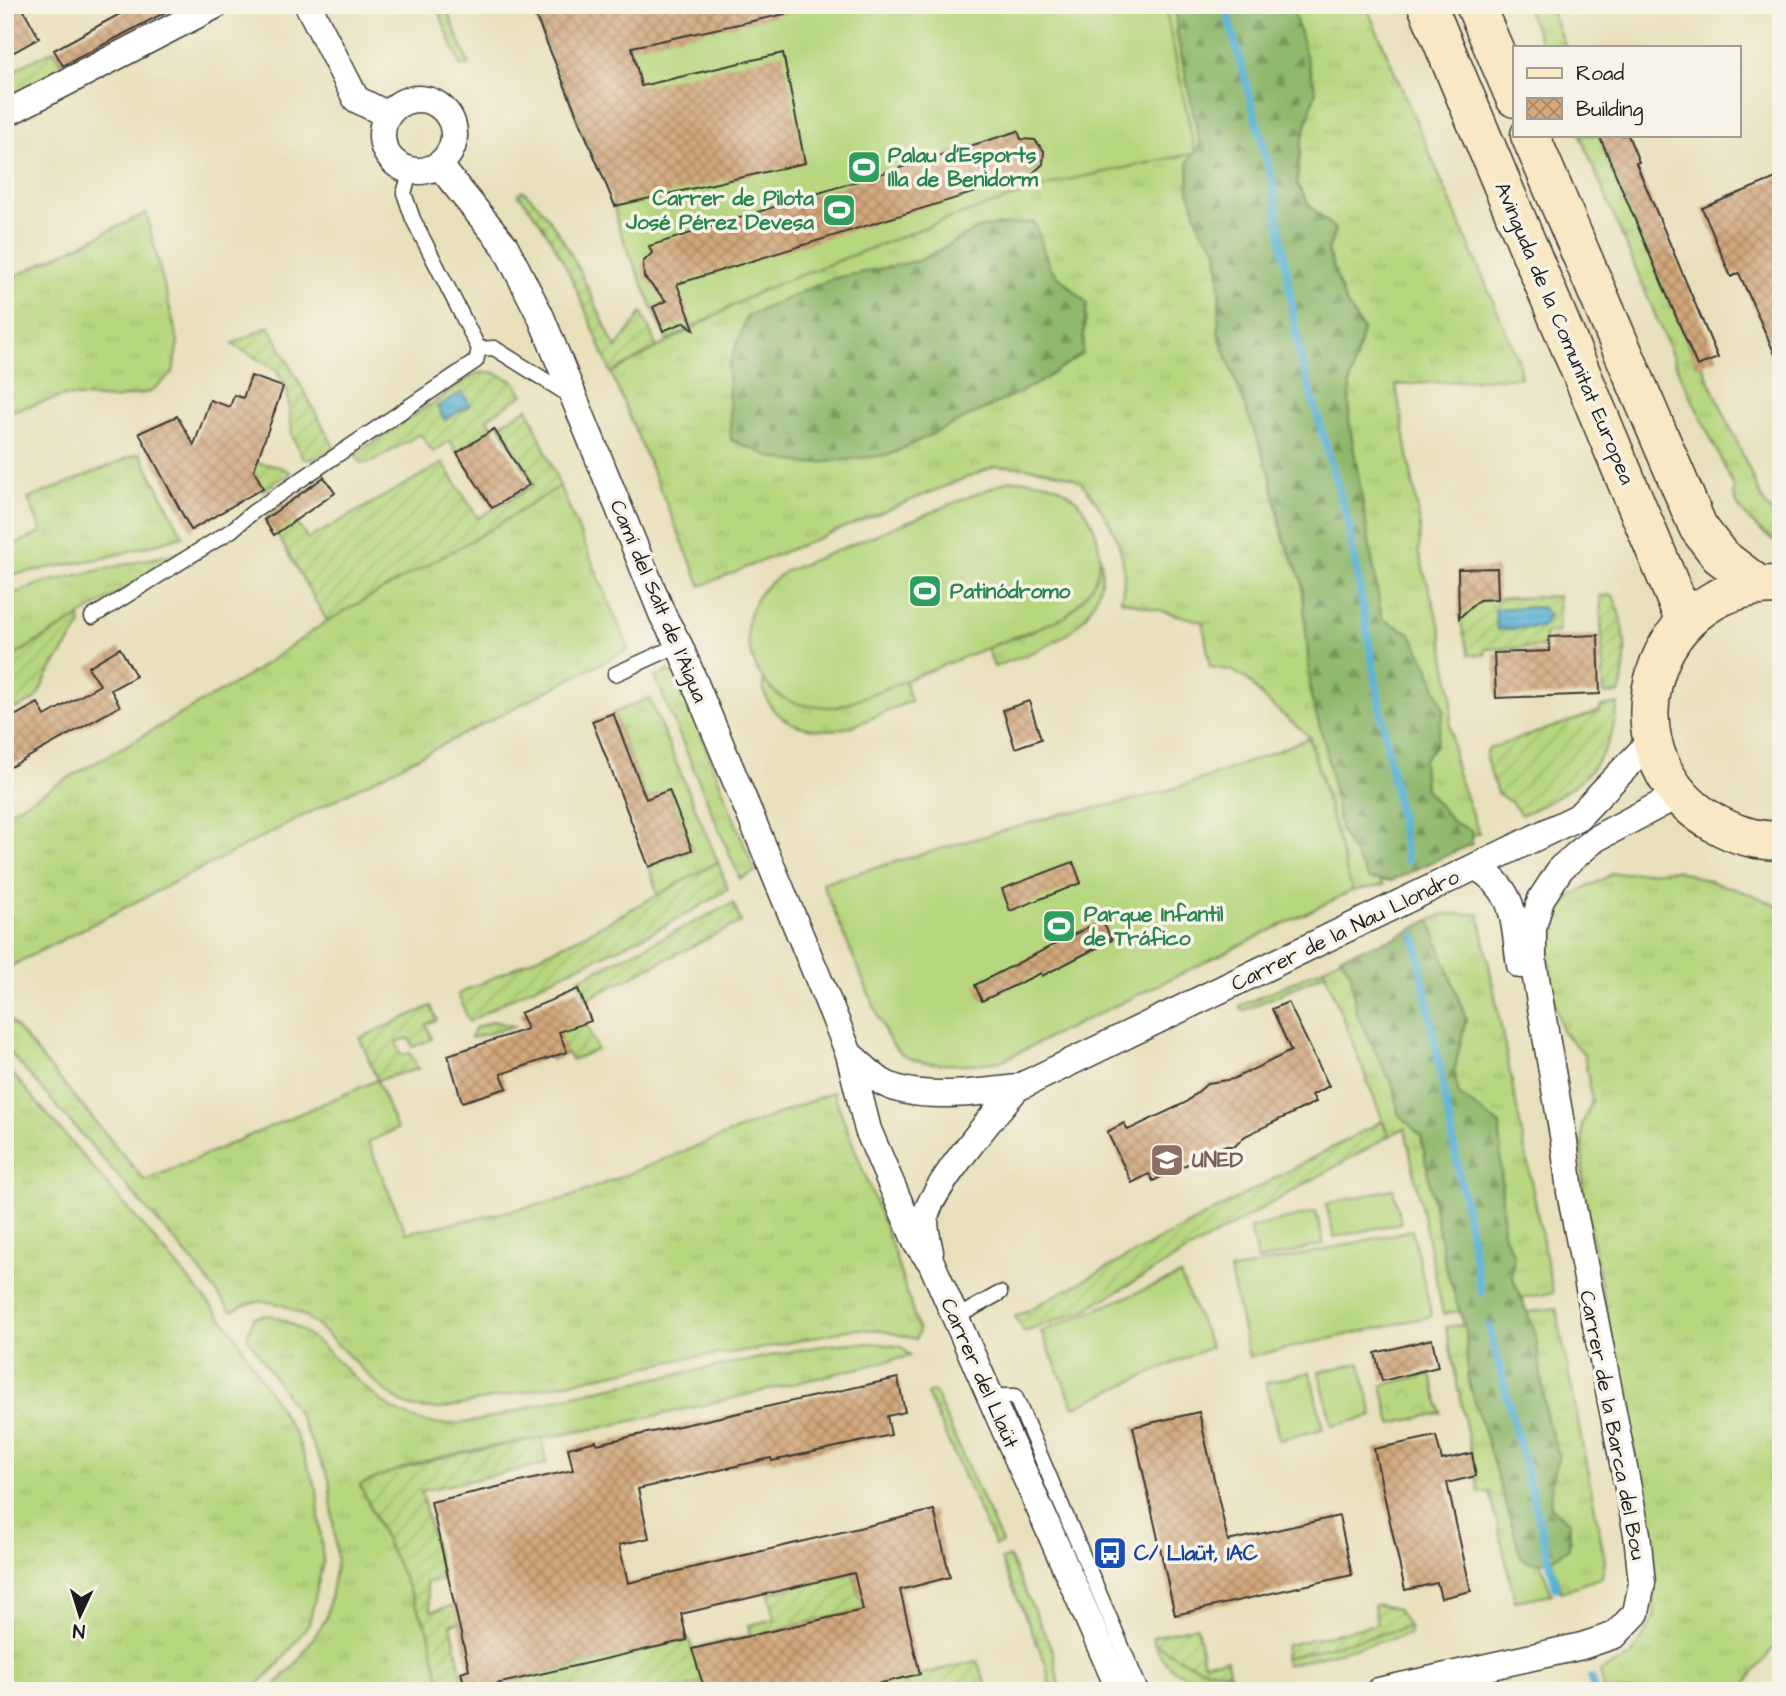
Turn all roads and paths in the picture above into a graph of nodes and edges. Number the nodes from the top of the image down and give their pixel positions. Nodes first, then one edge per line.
1 (216, 5) edge
2 (308, 5) edge
3 (1427, 5) edge
4 (1475, 5) edge
5 (1513, 93) edge
6 (5, 114) edge
7 (388, 115) junction
8 (1531, 136) edge
9 (439, 165) junction
10 (411, 171) junction
11 (479, 349) junction
12 (576, 399) junction
13 (1770, 585) edge
14 (92, 617) dead end
15 (1685, 621) junction
16 (679, 645) junction
17 (615, 674) dead end
18 (1651, 741) junction
19 (1678, 795) junction
20 (1779, 842) edge
21 (1477, 867) junction
22 (849, 1054) junction
23 (1017, 1088) junction
24 (1556, 1092) junction
25 (931, 1262) junction
26 (1000, 1293) dead end
27 (956, 1318) junction
28 (989, 1396) junction
29 (1120, 1691) edge
30 (1141, 1691) edge
31 (1379, 1691) edge

1 - 6 street
2 - 7 street
3 - 15 main road, Avinguda de la Comunitat Europea
4 - 5 main road
7 - 9 street
7 - 10 street
8 - 13 main road
9 - 10 street
9 - 12 street, Camí del Salt de l'Aigua
10 - 11 lane
11 - 12 lane
11 - 14 lane
12 - 16 street, Camí del Salt de l'Aigua
13 - 15 main road
15 - 18 main road
16 - 17 lane
16 - 22 street, Camí del Salt de l'Aigua
18 - 19 main road
18 - 21 street, Carrer de la Nau Llondro
19 - 20 main road
19 - 24 street, Carrer de la Barca del Bou
21 - 23 street, Carrer de la Nau Llondro
21 - 24 street, Carrer de la Barca del Bou
22 - 23 street, Carrer de la Nau Llondro
22 - 25 street, Carrer del Llaüt
23 - 25 street, Carrer de la Nau Llondro
24 - 31 street, Carrer de la Barca del Bou
25 - 27 street, Carrer del Llaüt
26 - 27 lane
27 - 28 street, Carrer del Llaüt
28 - 29 street, Carrer del Llaüt
28 - 30 lane

